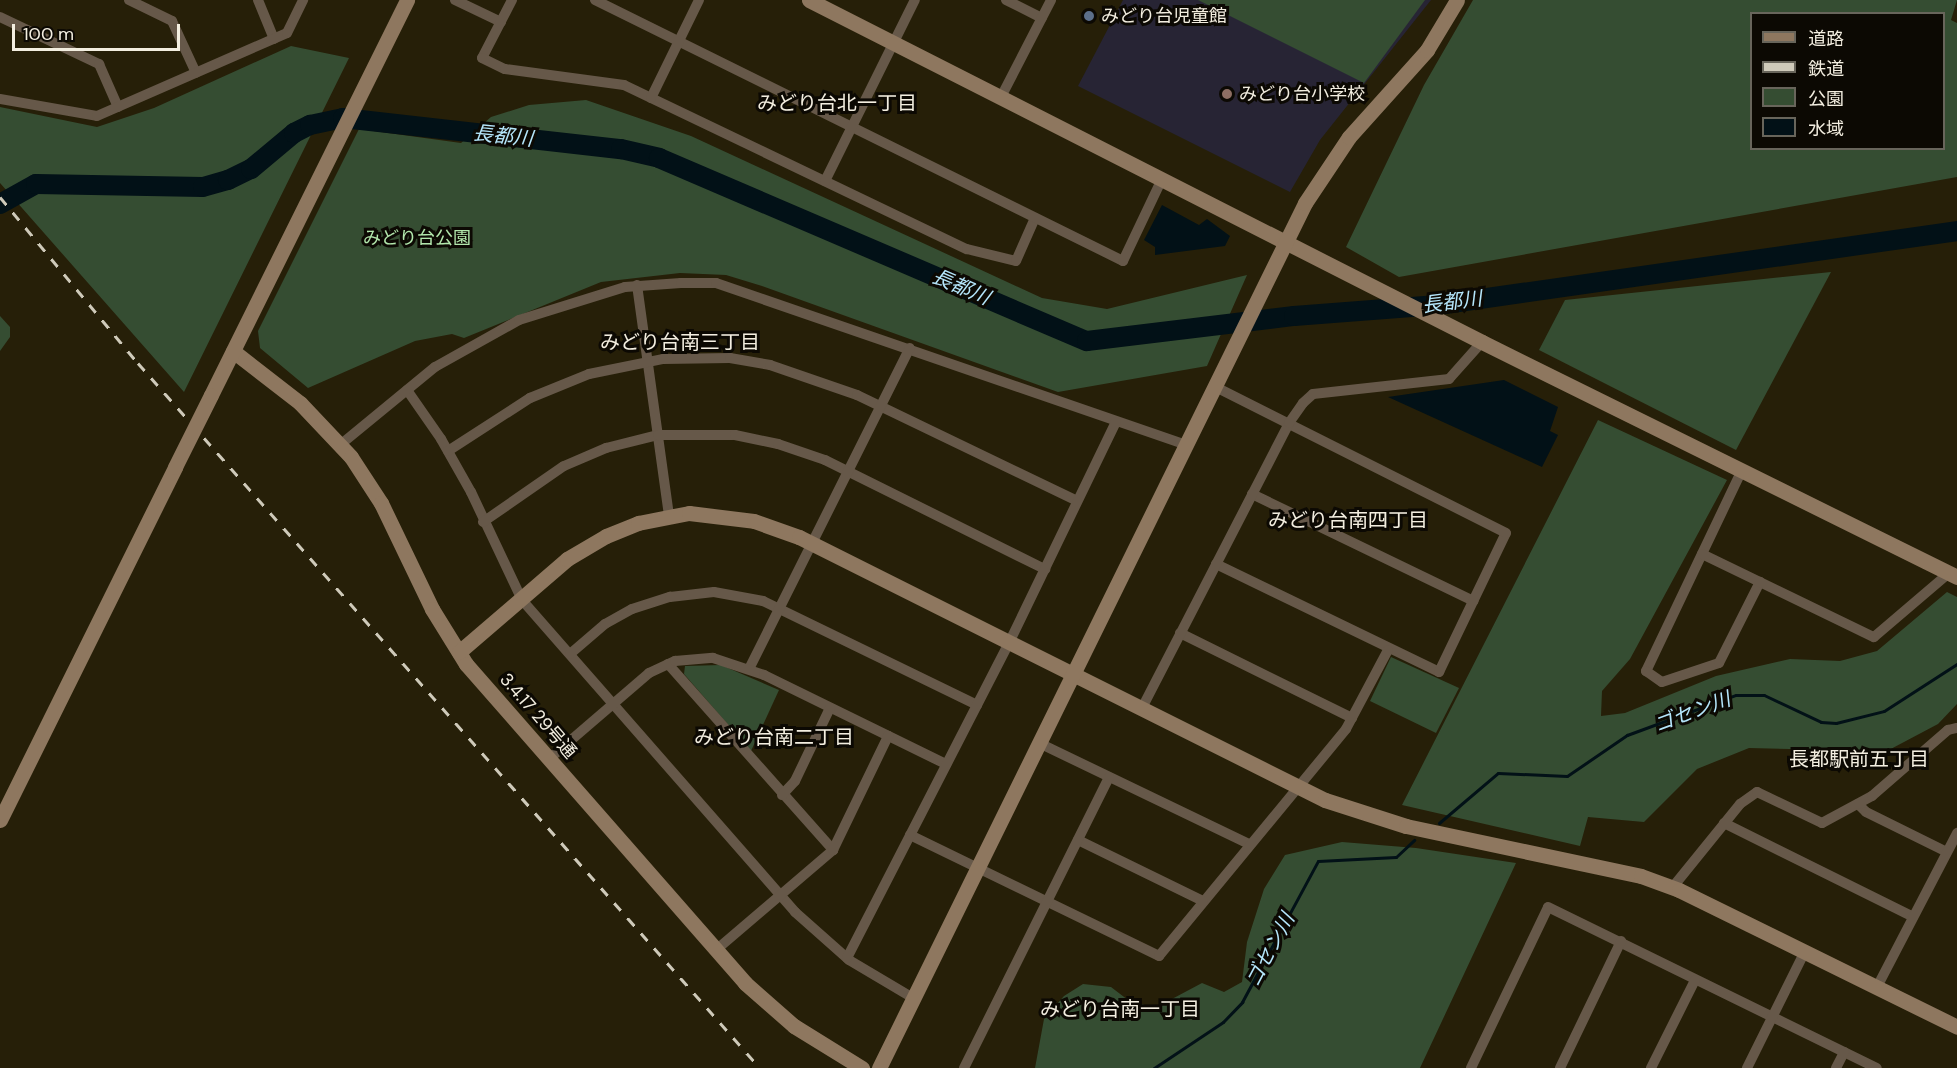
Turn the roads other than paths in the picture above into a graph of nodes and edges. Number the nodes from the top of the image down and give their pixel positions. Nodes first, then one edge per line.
1 (129, 0) edge
2 (258, 0) edge
3 (303, 0) edge
4 (407, 0) edge
5 (455, 0) edge
6 (512, 0) edge
7 (595, 0) edge
8 (699, 0) edge
9 (809, 0) edge
10 (915, 0) edge
11 (1006, 0) edge
12 (1051, 0) edge
13 (1457, 0) edge
14 (0, 17) edge
15 (1042, 18) junction
16 (501, 22) junction
17 (274, 39) junction
18 (678, 41) junction
19 (893, 42) junction
20 (196, 73) junction
21 (1001, 97) junction
22 (651, 98) junction
23 (0, 99) edge
24 (118, 107) junction
25 (849, 126) junction
26 (1162, 179) junction
27 (825, 181) junction
28 (1035, 218) junction
29 (1285, 242) junction
30 (637, 285) junction
31 (1482, 342) junction
32 (910, 348) junction
33 (233, 351) junction
34 (648, 360) junction
35 (1216, 387) junction
36 (407, 390) junction
37 (882, 406) junction
38 (1116, 422) junction
39 (1289, 423) junction
40 (658, 435) junction
41 (340, 445) junction
42 (1187, 445) junction
43 (448, 451) junction
44 (1742, 470) junction
45 (849, 473) junction
46 (1252, 494) junction
47 (1077, 501) junction
48 (669, 516) junction
49 (483, 522) junction
50 (814, 544) junction
51 (1702, 554) junction
52 (1216, 564) junction
53 (1045, 569) junction
54 (1953, 575) edge
55 (1760, 582) junction
56 (522, 600) junction
57 (1473, 601) junction
58 (780, 609) junction
59 (1180, 633) junction
60 (1010, 641) junction
61 (1388, 650) junction
62 (459, 652) junction
63 (570, 654) junction
64 (668, 664) junction
65 (749, 669) junction
66 (1074, 672) junction
67 (613, 704) junction
68 (976, 705) junction
69 (831, 708) junction
70 (1142, 708) junction
71 (1352, 718) junction
72 (1957, 728) edge
73 (888, 736) junction
74 (1039, 743) junction
75 (549, 759) junction
76 (946, 764) junction
77 (1109, 777) junction
78 (1297, 785) junction
79 (782, 795) junction
80 (1858, 804) junction
81 (0, 820) edge
82 (1724, 823) junction
83 (1957, 833) edge
84 (910, 834) junction
85 (1078, 840) junction
86 (1249, 844) junction
87 (833, 850) junction
88 (1947, 852) junction
89 (978, 868) junction
90 (1672, 888) junction
91 (780, 896) junction
92 (1203, 901) junction
93 (1047, 902) junction
94 (1913, 917) junction
95 (1621, 941) junction
96 (716, 950) junction
97 (1805, 951) junction
98 (847, 958) junction
99 (1695, 980) junction
100 (1877, 987) junction
101 (914, 998) junction
102 (1773, 1017) junction
103 (1957, 1027) edge
104 (1844, 1052) junction
105 (862, 1068) edge
106 (879, 1068) edge
107 (964, 1068) edge
108 (1471, 1068) edge
109 (1560, 1068) edge
110 (1651, 1068) edge
111 (1748, 1068) edge
112 (1836, 1068) edge
113 (1877, 1068) edge

1 - 20 street
2 - 17 street
3 - 17 street
4 - 33 street
5 - 16 street
6 - 16 street
7 - 18 street
8 - 18 street
9 - 19 street
10 - 19 street
11 - 15 street
12 - 15 street
13 - 29 street
14 - 24 street
15 - 21 street
16 - 22 street
17 - 20 street
18 - 22 street
18 - 25 street
19 - 21 street
19 - 25 street
20 - 24 street
21 - 26 street
22 - 27 street
23 - 24 street
25 - 27 street
25 - 28 street
26 - 28 street
26 - 29 street
27 - 28 street
29 - 31 street
29 - 35 street
30 - 32 street
30 - 34 street
30 - 36 street
31 - 39 street
31 - 44 street
32 - 37 street
32 - 38 street
33 - 41 street, 3.4.17 29号通
33 - 81 street, bridge
34 - 37 street
34 - 40 street
34 - 43 street
35 - 39 street
35 - 42 street
36 - 41 street
36 - 43 street
37 - 45 street
37 - 47 street
38 - 42 street
38 - 47 street
39 - 46 street
39 - 57 street
40 - 45 street
40 - 48 street
40 - 49 street
41 - 62 street, 3.4.17 29号通
42 - 66 street
43 - 49 street
44 - 51 street
44 - 54 street
45 - 50 street
45 - 53 street
46 - 52 street
46 - 57 street
47 - 53 street
48 - 50 street
48 - 56 street
49 - 56 street
50 - 58 street
50 - 60 street
51 - 55 street
51 - 55 street
52 - 59 street
52 - 61 street
53 - 60 street
54 - 55 street
56 - 62 street
56 - 63 street
57 - 61 street
58 - 63 street
58 - 65 street
58 - 68 street
59 - 70 street
59 - 71 street
60 - 66 street
60 - 68 street
61 - 71 street
62 - 75 street, 3.4.17 29号通
63 - 67 street
64 - 65 street
64 - 67 street
64 - 79 street
65 - 69 street
66 - 70 street
66 - 74 street
67 - 75 street
67 - 91 street
68 - 76 street
69 - 73 street
69 - 79 street
70 - 78 street
71 - 78 street
72 - 80 street
73 - 76 street
73 - 87 street
74 - 77 street
74 - 89 street
75 - 96 street, 3.4.17 29号通
76 - 84 street
77 - 85 street
77 - 86 street
78 - 86 street
78 - 90 street
79 - 87 street
80 - 82 street
80 - 88 street
82 - 90 street
82 - 94 street
83 - 88 street
84 - 89 street
84 - 98 street
85 - 92 street
85 - 93 street
86 - 92 street
87 - 91 street
88 - 94 street
89 - 93 street
89 - 101 street
90 - 97 street
91 - 96 street
91 - 98 street
92 - 93 street
93 - 107 street
94 - 100 street
95 - 99 street
95 - 108 street
95 - 109 street
96 - 105 street, 3.4.17 29号通
97 - 100 street
97 - 102 street
98 - 101 street
99 - 102 street
99 - 110 street
100 - 103 street
101 - 106 street
102 - 104 street
102 - 111 street
104 - 112 street
104 - 113 street

